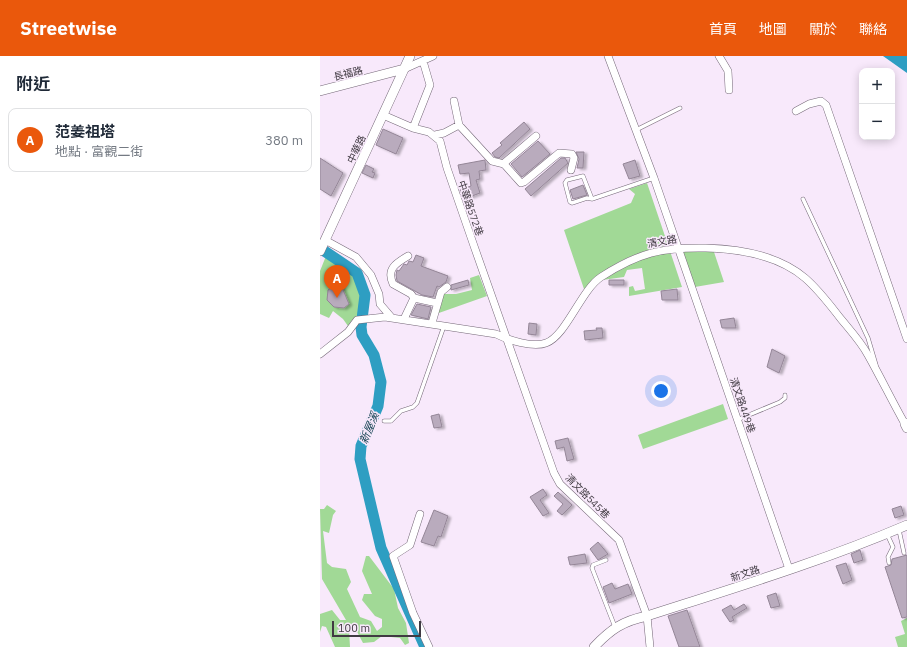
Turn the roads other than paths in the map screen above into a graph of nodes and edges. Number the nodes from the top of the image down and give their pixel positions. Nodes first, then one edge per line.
1 (410, 56) edge
2 (433, 56) edge
3 (608, 56) edge
4 (719, 56) edge
5 (423, 61) junction
6 (404, 69) junction
7 (729, 90) dead end
8 (320, 91) edge
9 (454, 101) dead end
10 (680, 108) dead end
11 (796, 111) dead end
12 (383, 115) junction
13 (459, 125) junction
14 (413, 128) junction
15 (636, 130) junction
16 (435, 135) junction
17 (536, 136) dead end
18 (503, 164) junction
19 (571, 170) dead end
20 (654, 178) junction
21 (803, 198) dead end
22 (592, 199) junction
23 (323, 245) edge
24 (678, 248) junction
25 (408, 256) dead end
26 (447, 287) dead end
27 (414, 298) junction
28 (437, 303) junction
29 (392, 318) junction
30 (404, 320) junction
31 (432, 323) junction
32 (444, 326) junction
33 (907, 339) edge
34 (508, 340) junction
35 (320, 354) edge
36 (880, 377) junction
37 (785, 395) dead end
38 (737, 420) junction
39 (384, 421) dead end
40 (906, 425) edge
41 (420, 514) dead end
42 (903, 527) edge
43 (887, 533) junction
44 (904, 553) dead end
45 (606, 560) dead end
46 (889, 563) dead end
47 (789, 569) junction
48 (647, 616) junction
49 (615, 628) junction
50 (428, 647) edge
51 (594, 647) edge
52 (650, 647) edge

1 - 6 street, 中華路
2 - 5 street
3 - 15 street, 清文路449巷
4 - 7 street
5 - 6 street
5 - 14 street
6 - 8 street, 長福路
6 - 12 street, 中華路
9 - 13 street
10 - 15 lane
11 - 33 street
12 - 14 street
12 - 23 street, 中華路
13 - 16 street
13 - 18 street
14 - 16 street
15 - 20 street, 清文路449巷
16 - 34 street, 中華路572巷
17 - 18 street
18 - 19 street
20 - 22 lane
20 - 24 street, 清文路449巷
21 - 36 lane
22 - 22 lane
23 - 29 street
24 - 34 street, 清文路
24 - 36 street, 清文路
24 - 38 street, 清文路449巷
25 - 27 street
26 - 28 street
27 - 28 street
27 - 30 street
28 - 31 street
29 - 30 street, 清文路
29 - 35 street, 清文路
30 - 31 street, 清文路
31 - 32 street, 清文路
32 - 34 street, 清文路
32 - 39 lane
34 - 48 street, 清文路545巷
36 - 40 street, 清文路
37 - 38 lane
38 - 47 street, 清文路449巷
41 - 50 street
42 - 43 street, 新文路
42 - 44 lane
43 - 46 lane
43 - 47 street, 新文路
45 - 49 lane
47 - 48 street, 新文路
48 - 49 street, 新文路
48 - 52 street, 清文路545巷
49 - 51 street, 新文路

